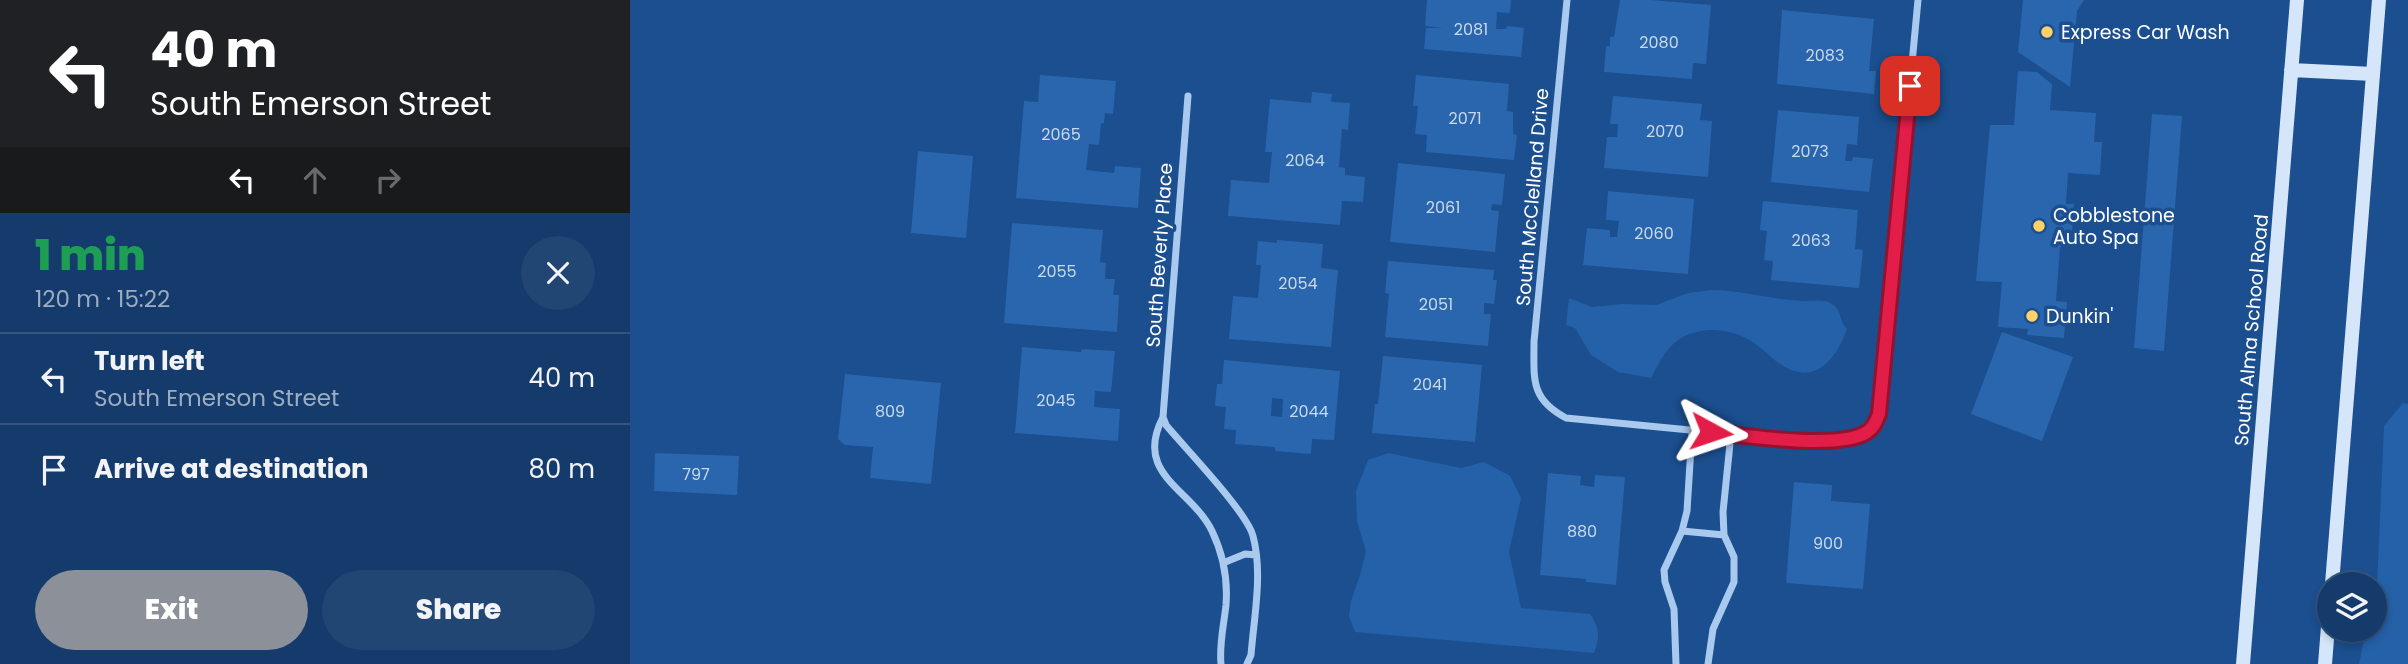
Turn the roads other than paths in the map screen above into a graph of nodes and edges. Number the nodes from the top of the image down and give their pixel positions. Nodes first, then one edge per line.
1 (1567, 0) edge
2 (1918, 0) edge
3 (2297, 0) edge
4 (2379, 0) edge
5 (2291, 70) junction
6 (2373, 74) junction
7 (1188, 96) dead end
8 (1164, 421) junction
9 (1692, 430) junction
10 (1731, 434) junction
11 (1682, 531) junction
12 (1724, 535) junction
13 (1256, 555) junction
14 (1223, 563) junction
15 (2333, 572) edge
16 (2327, 642) edge
17 (1221, 664) edge
18 (1247, 664) edge
19 (1676, 664) edge
20 (1708, 664) edge
21 (2242, 664) edge
22 (2325, 664) edge

1 - 9 street, South McClelland Drive
2 - 10 street
3 - 5 main road, South Alma School Road
4 - 6 main road
5 - 6 main road
5 - 21 main road, South Alma School Road
6 - 15 main road
7 - 8 street, South Beverly Place
8 - 13 street
8 - 14 street, South Beverly Place
9 - 10 street
9 - 11 street
10 - 12 street
11 - 12 street
11 - 19 street
12 - 20 street
13 - 14 street
13 - 18 street
14 - 17 street, South Beverly Place
16 - 22 main road

